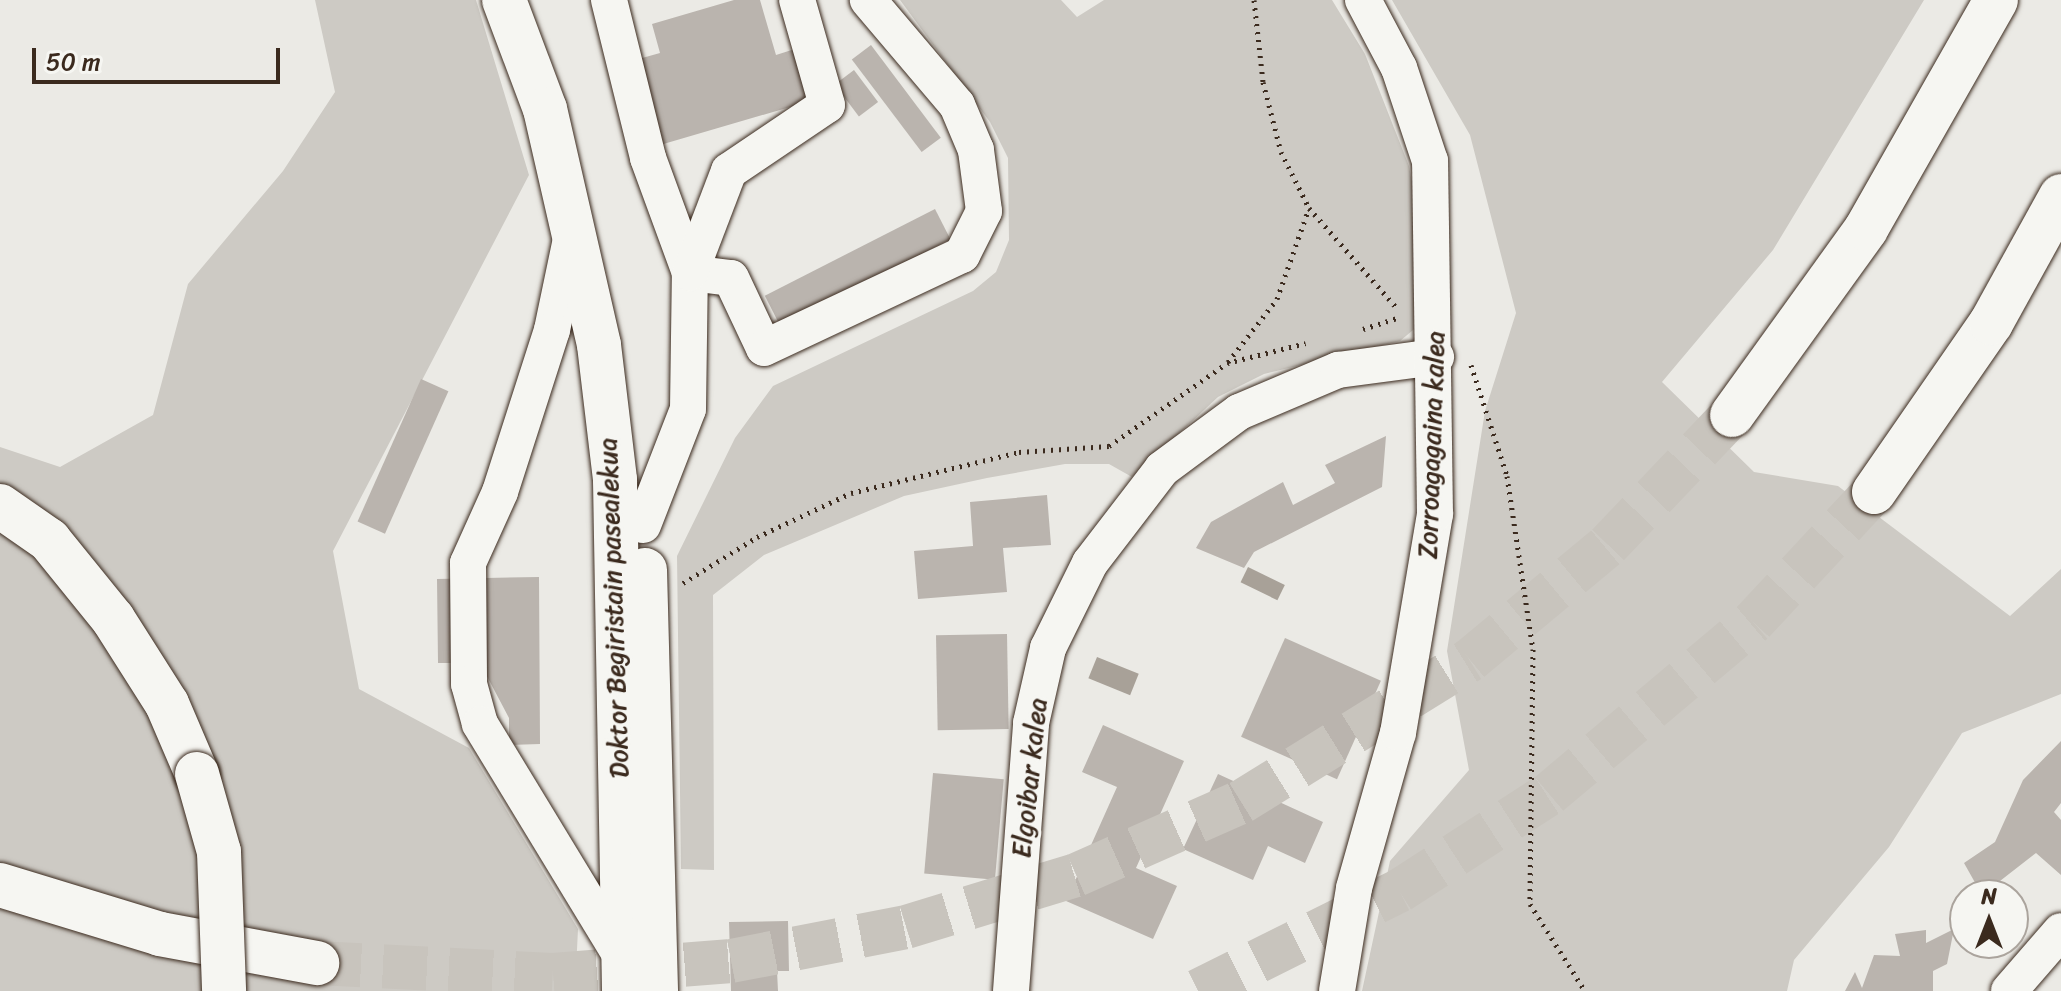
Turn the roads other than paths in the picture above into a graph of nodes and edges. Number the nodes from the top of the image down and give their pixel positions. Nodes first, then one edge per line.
1 (504, 0) edge
2 (537, 0) edge
3 (609, 0) edge
4 (797, 0) edge
5 (868, 0) edge
6 (1363, 0) edge
7 (1996, 0) edge
8 (2061, 196) edge
9 (574, 218) junction
10 (690, 273) junction
11 (1440, 357) junction
12 (1732, 415) tunnel mouth
13 (1874, 492) tunnel mouth
14 (0, 506) edge
15 (643, 525) junction
16 (0, 529) edge
17 (70, 572) junction
18 (0, 885) edge
19 (2061, 931) edge
20 (317, 963) tunnel mouth
21 (624, 976) edge
22 (224, 991) edge
23 (656, 991) edge
24 (1011, 991) edge
25 (1337, 991) edge
26 (2009, 991) edge

1 - 9 main road, Doktor Begiristain pasealekua
2 - 15 main road
3 - 10 street
4 - 10 street
5 - 10 street
6 - 11 street, Zorroagagaina kalea
7 - 12 main road
8 - 13 main road
9 - 21 main road, Doktor Begiristain pasealekua
9 - 21 street
10 - 15 street
11 - 24 street, Elgoibar kalea
11 - 25 street, Zorroagagaina kalea
14 - 17 main road
15 - 23 main road
16 - 17 main road
17 - 22 main road, bridge
18 - 20 main road
19 - 26 street

